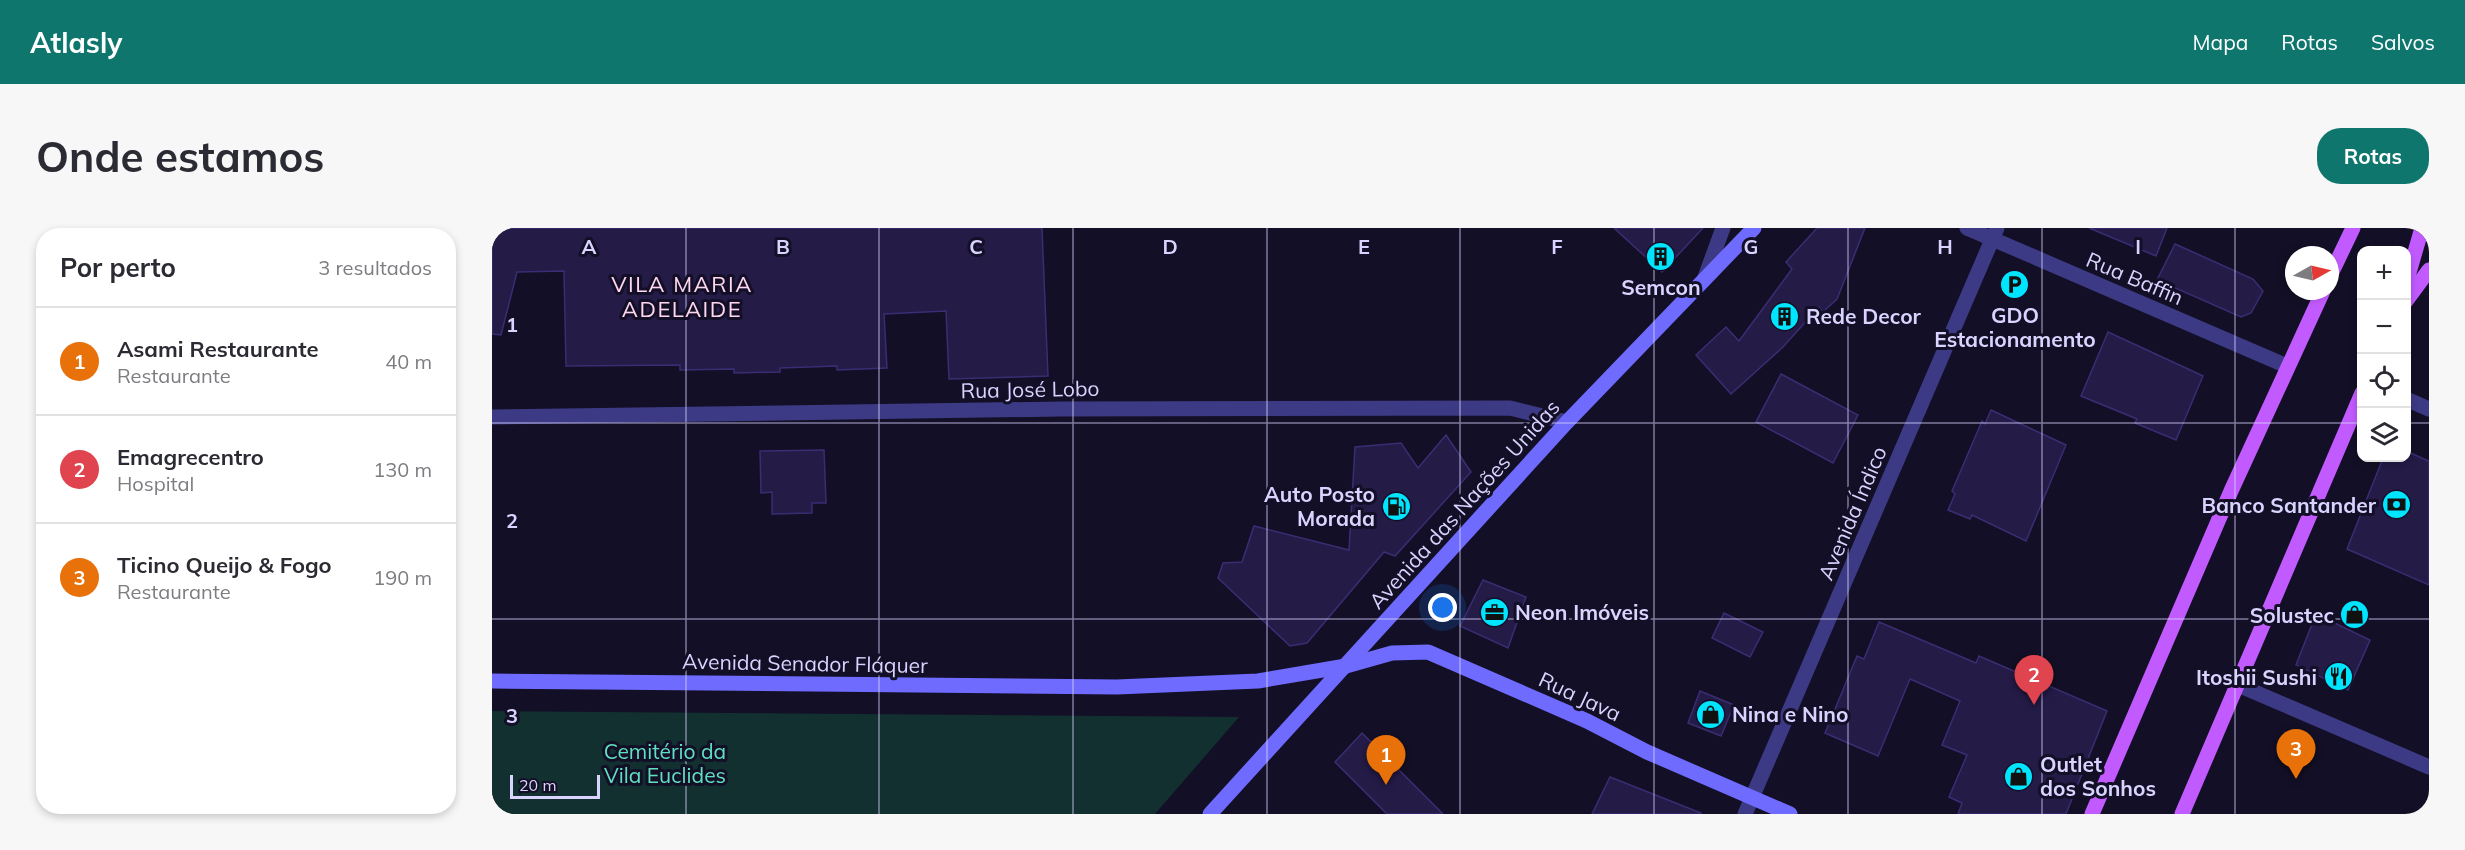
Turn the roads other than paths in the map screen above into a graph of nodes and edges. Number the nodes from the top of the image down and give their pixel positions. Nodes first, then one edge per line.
1 (1723, 228) edge
2 (1754, 228) edge
3 (1967, 228) edge
4 (2353, 228) edge
5 (2421, 228) edge
6 (1995, 234) edge
7 (2339, 257) edge
8 (2411, 265) edge
9 (2429, 270) edge
10 (1704, 280) junction
11 (2319, 300) edge
12 (2407, 300) edge
13 (2287, 366) junction
14 (2411, 401) edge
15 (2357, 402) edge
16 (2429, 409) edge
17 (492, 417) edge
18 (1567, 422) junction
19 (1346, 666) junction
20 (492, 681) edge
21 (2236, 684) junction
22 (1117, 687) joint
23 (2429, 767) edge
24 (1753, 796) junction
25 (1210, 814) edge
26 (1745, 814) edge
27 (1790, 814) edge
28 (2092, 814) edge
29 (2182, 814) edge

1 - 10 street
2 - 10 street, Avenida das Nações Unidas
3 - 6 street, Rua Baffin
4 - 7 main road
5 - 8 main road
6 - 13 street, Rua Baffin
6 - 24 street, Avenida Índico
9 - 12 main road
10 - 18 street, Avenida das Nações Unidas
11 - 13 main road
13 - 28 main road
14 - 16 street
15 - 21 main road
17 - 18 street, Rua José Lobo
18 - 19 street, Avenida das Nações Unidas
19 - 22 street, Rua Java
19 - 24 street, Rua Java
19 - 25 street, Avenida das Nações Unidas
20 - 22 street, Avenida Senador Fláquer
21 - 23 street
21 - 29 main road
24 - 26 street, Avenida Índico
24 - 27 street, Rua Java

